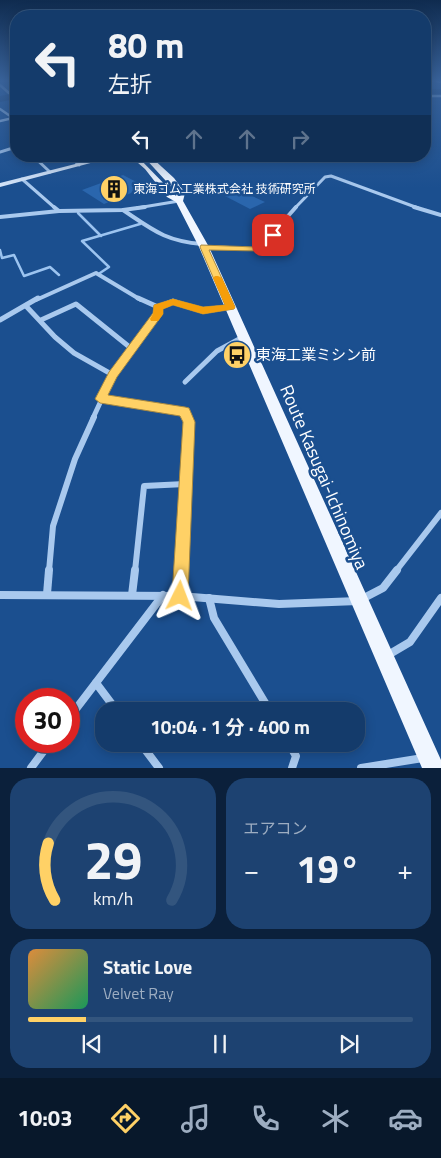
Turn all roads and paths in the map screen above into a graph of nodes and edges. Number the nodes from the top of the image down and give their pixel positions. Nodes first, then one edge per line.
1 (39, 162) edge
2 (76, 162) edge
3 (88, 162) edge
4 (140, 162) edge
5 (152, 162) edge
6 (79, 164) junction
7 (50, 172) junction
8 (22, 179) junction
9 (0, 185) edge
10 (179, 201) junction
11 (59, 210) junction
12 (123, 210) junction
13 (441, 214) edge
14 (0, 217) edge
15 (203, 245) junction
16 (26, 306) junction
17 (158, 307) junction
18 (230, 307) junction
19 (0, 320) edge
20 (41, 320) junction
21 (243, 337) junction
22 (132, 349) junction
23 (113, 375) junction
24 (185, 382) dead end
25 (100, 399) junction
26 (185, 484) junction
27 (441, 513) edge
28 (47, 594) junction
29 (0, 595) edge
30 (132, 595) junction
31 (163, 595) junction
32 (180, 596) junction
33 (209, 598) junction
34 (441, 598) edge
35 (358, 601) junction
36 (384, 658) junction
37 (96, 683) junction
38 (110, 702) edge
39 (265, 702) edge
40 (80, 704) edge
41 (147, 752) edge
42 (294, 752) edge
43 (42, 753) edge
44 (434, 760) edge
45 (31, 768) edge
46 (159, 768) edge
47 (292, 768) edge
48 (361, 768) edge

1 - 7 street
2 - 6 street
3 - 6 street
4 - 10 main road, Route Kasugai-Ichinomiya
5 - 10 main road, Route Kasugai-Ichinomiya
6 - 7 street
7 - 8 street
8 - 9 street
8 - 11 street
10 - 12 street
10 - 15 main road, Route Kasugai-Ichinomiya
11 - 12 street
11 - 14 street
12 - 15 street
13 - 15 street
15 - 18 main road, Route Kasugai-Ichinomiya
16 - 17 street
16 - 19 street
16 - 20 street
17 - 18 street
17 - 22 street
18 - 21 main road, Route Kasugai-Ichinomiya
20 - 22 street
20 - 23 street
21 - 24 street
21 - 35 main road, Route Kasugai-Ichinomiya
22 - 23 street
23 - 25 street
25 - 26 street
25 - 28 street
26 - 30 street
26 - 32 street
27 - 35 street
28 - 29 street
28 - 30 street
30 - 31 street
31 - 32 street
31 - 37 street
32 - 33 street
33 - 35 street
33 - 39 street
34 - 36 street
35 - 36 main road, Route Kasugai-Ichinomiya
36 - 44 main road, Route Kasugai-Ichinomiya
37 - 38 street
37 - 40 street
41 - 46 street
42 - 47 street
43 - 45 street
44 - 48 street

